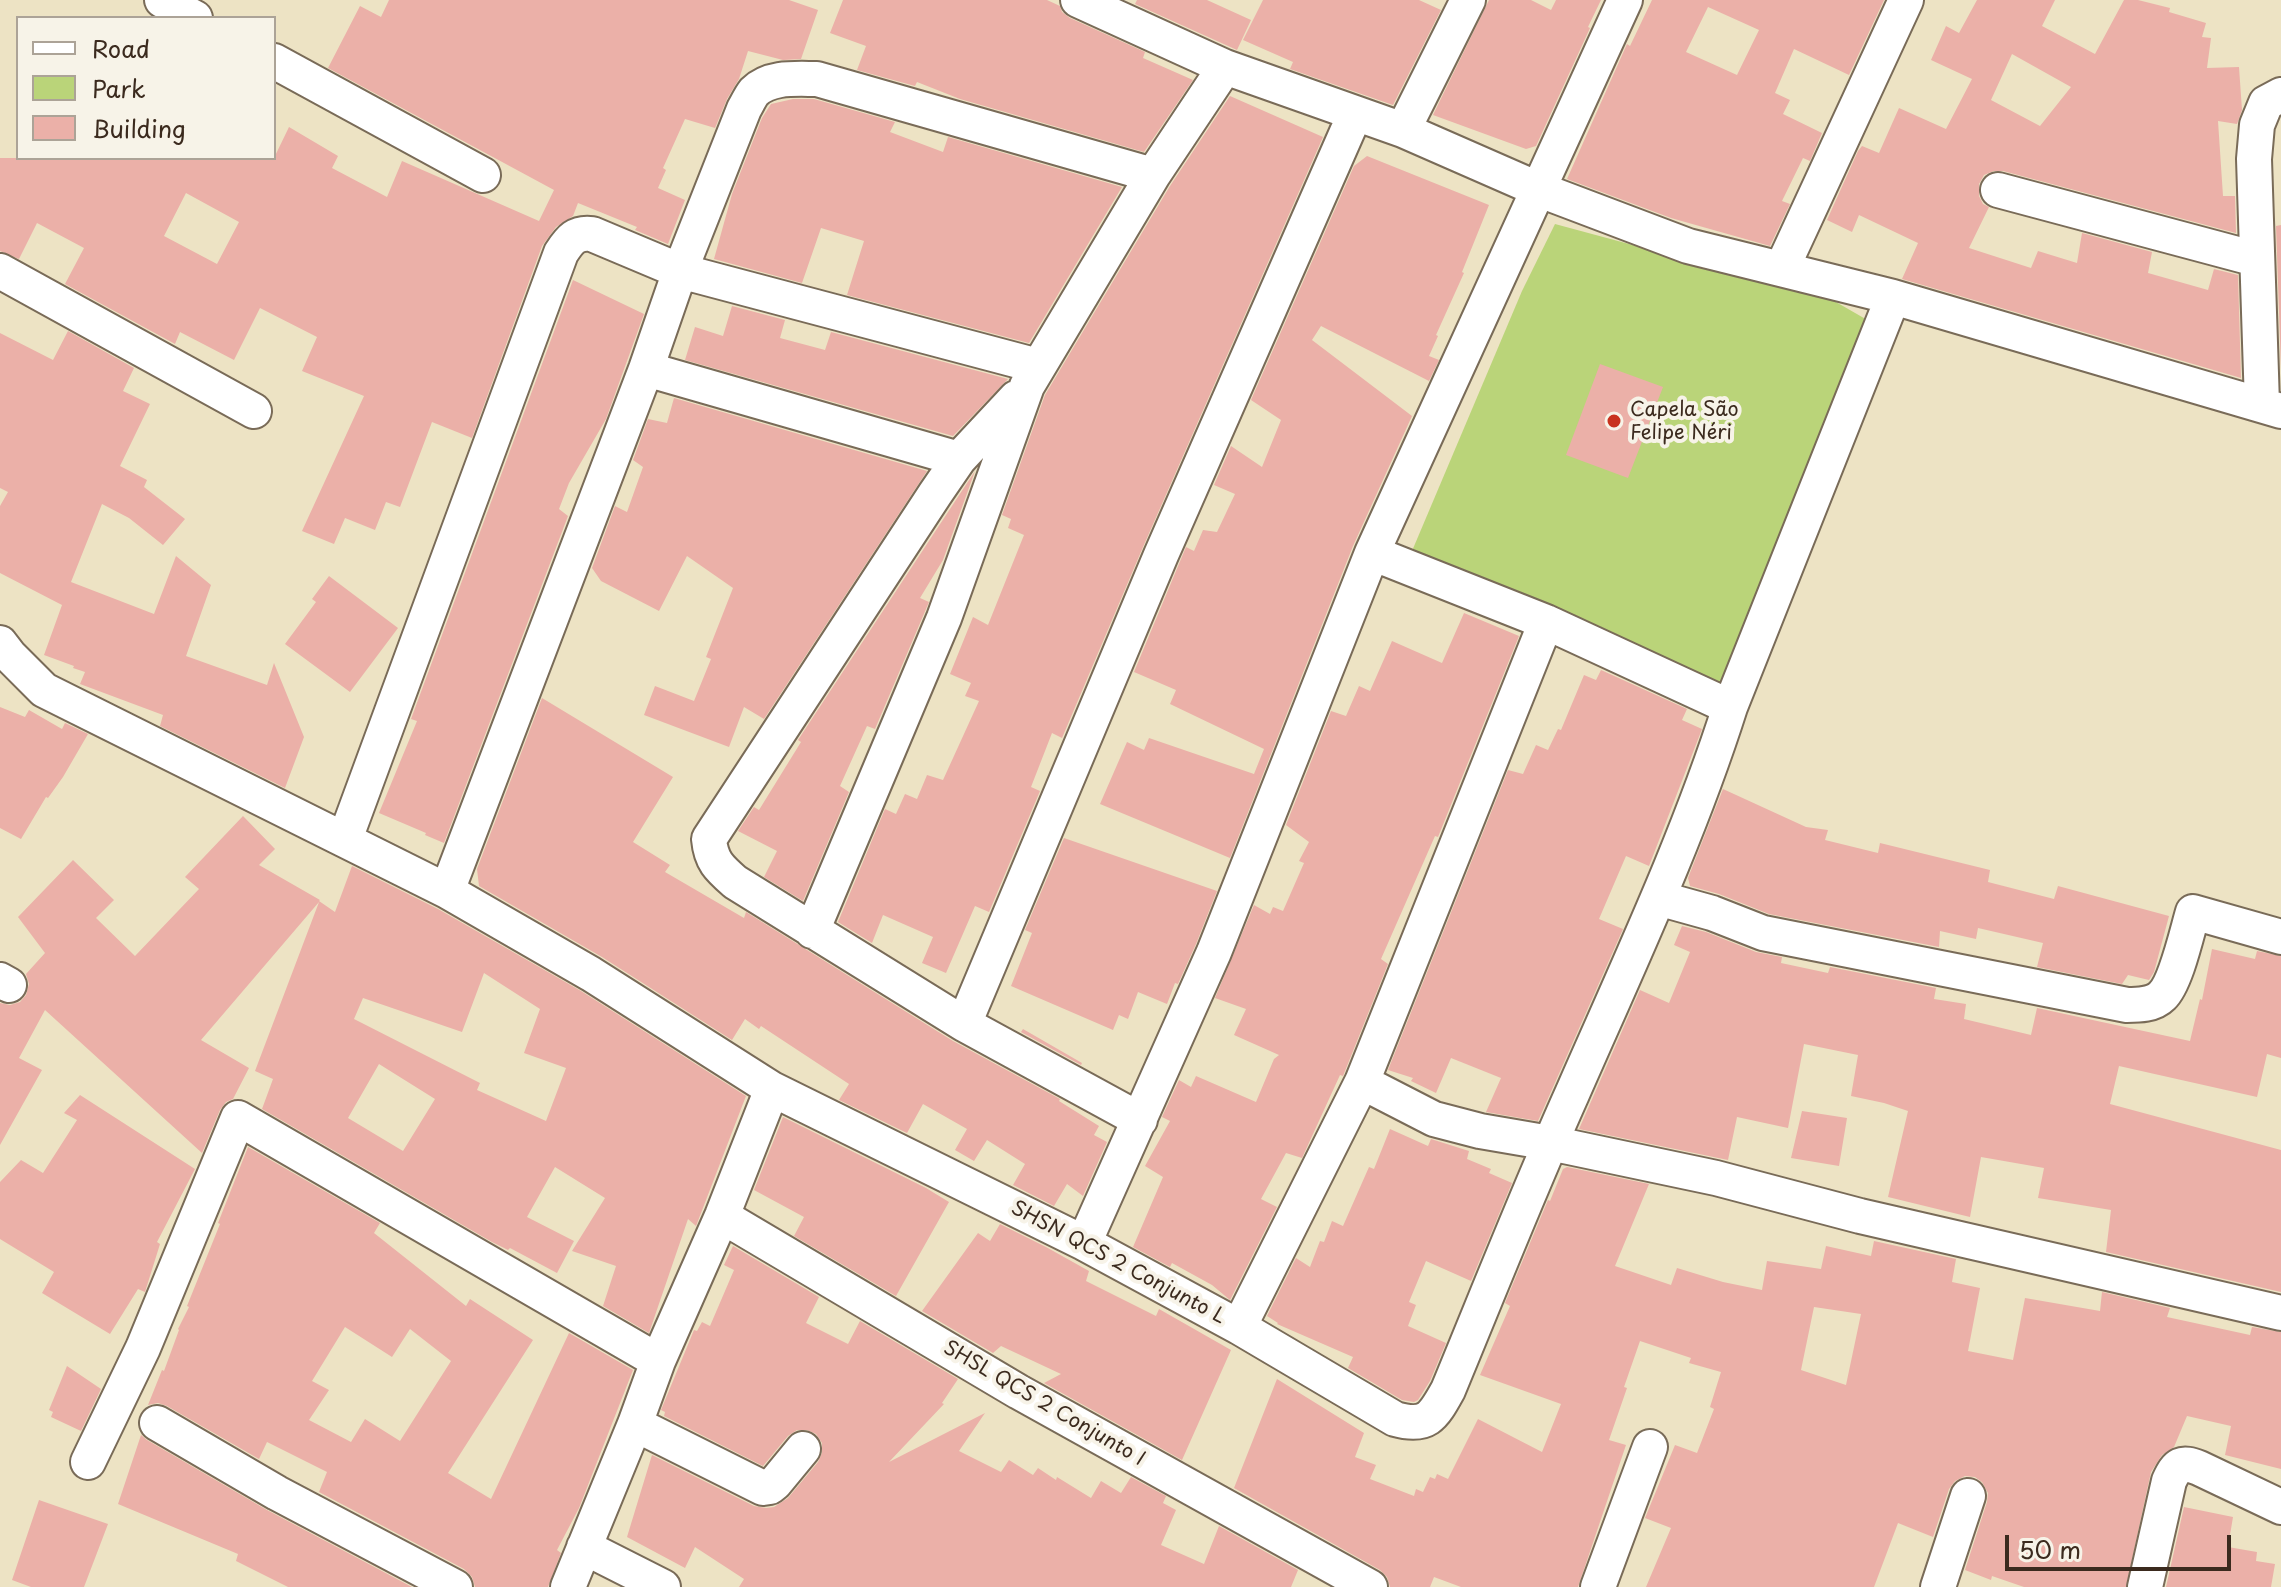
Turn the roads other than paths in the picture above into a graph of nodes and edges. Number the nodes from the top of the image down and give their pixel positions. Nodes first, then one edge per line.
1 (162, 0) edge
2 (1078, 0) edge
3 (1468, 0) edge
4 (1625, 0) edge
5 (1906, 0) edge
6 (191, 16) edge
7 (276, 62) edge
8 (1225, 67) junction
9 (2281, 95) edge
10 (1355, 114) junction
11 (1403, 130) junction
12 (483, 175) dead end
13 (1153, 175) junction
14 (1540, 190) junction
15 (1998, 190) dead end
16 (2256, 259) junction
17 (1782, 268) junction
18 (0, 271) edge
19 (680, 271) junction
20 (1893, 297) junction
21 (646, 369) junction
22 (1032, 376) junction
23 (2271, 407) edge
24 (254, 411) dead end
25 (959, 459) junction
26 (1372, 553) junction
27 (1546, 622) junction
28 (0, 643) edge
29 (1730, 707) junction
30 (345, 839) junction
31 (447, 891) junction
32 (1658, 898) junction
33 (812, 931) junction
34 (2281, 937) edge
35 (964, 1024) junction
36 (1362, 1082) junction
37 (772, 1089) junction
38 (1140, 1120) junction
39 (1550, 1143) junction
40 (722, 1216) junction
41 (1084, 1243) junction
42 (2281, 1313) edge
43 (1239, 1327) junction
44 (658, 1361) junction
45 (157, 1423) dead end
46 (635, 1424) junction
47 (1650, 1447) dead end
48 (803, 1449) dead end
49 (88, 1462) dead end
50 (1968, 1496) dead end
51 (2281, 1507) edge
52 (584, 1547) junction
53 (455, 1587) edge
54 (568, 1587) edge
55 (663, 1587) edge
56 (1370, 1587) edge
57 (1598, 1587) edge
58 (1938, 1587) edge
59 (2145, 1587) edge

1 - 6 street
2 - 8 street
3 - 11 street
4 - 14 street
5 - 17 street
7 - 12 street
8 - 10 street
8 - 13 street
9 - 16 street
10 - 11 street
10 - 35 street
11 - 14 street
13 - 19 street
13 - 22 street
14 - 17 street
14 - 26 street
15 - 16 street
16 - 23 street
17 - 20 street
18 - 24 street
19 - 21 street
19 - 22 street
19 - 30 street
20 - 23 street
20 - 29 street
21 - 25 street
21 - 31 street
22 - 25 street
22 - 33 street
25 - 33 street
26 - 27 street
26 - 38 street
27 - 29 street
27 - 36 street
28 - 30 street, SHSN QCS 2 Conjunto L
29 - 32 street
30 - 31 street, SHSN QCS 2 Conjunto L
31 - 37 street, SHSN QCS 2 Conjunto L
32 - 34 street
32 - 39 street
33 - 35 street
35 - 38 street
36 - 39 street
36 - 43 street
37 - 40 street
37 - 41 street, SHSN QCS 2 Conjunto L
38 - 41 street
39 - 42 street
39 - 43 street, SHSN QCS 2 Conjunto L
40 - 44 street
40 - 56 street, SHSL QCS 2 Conjunto I
41 - 43 street, SHSN QCS 2 Conjunto L
44 - 46 street
44 - 49 street
45 - 53 street
46 - 48 street
46 - 52 street
47 - 57 street
50 - 58 street
51 - 59 street
52 - 54 street
52 - 55 street

